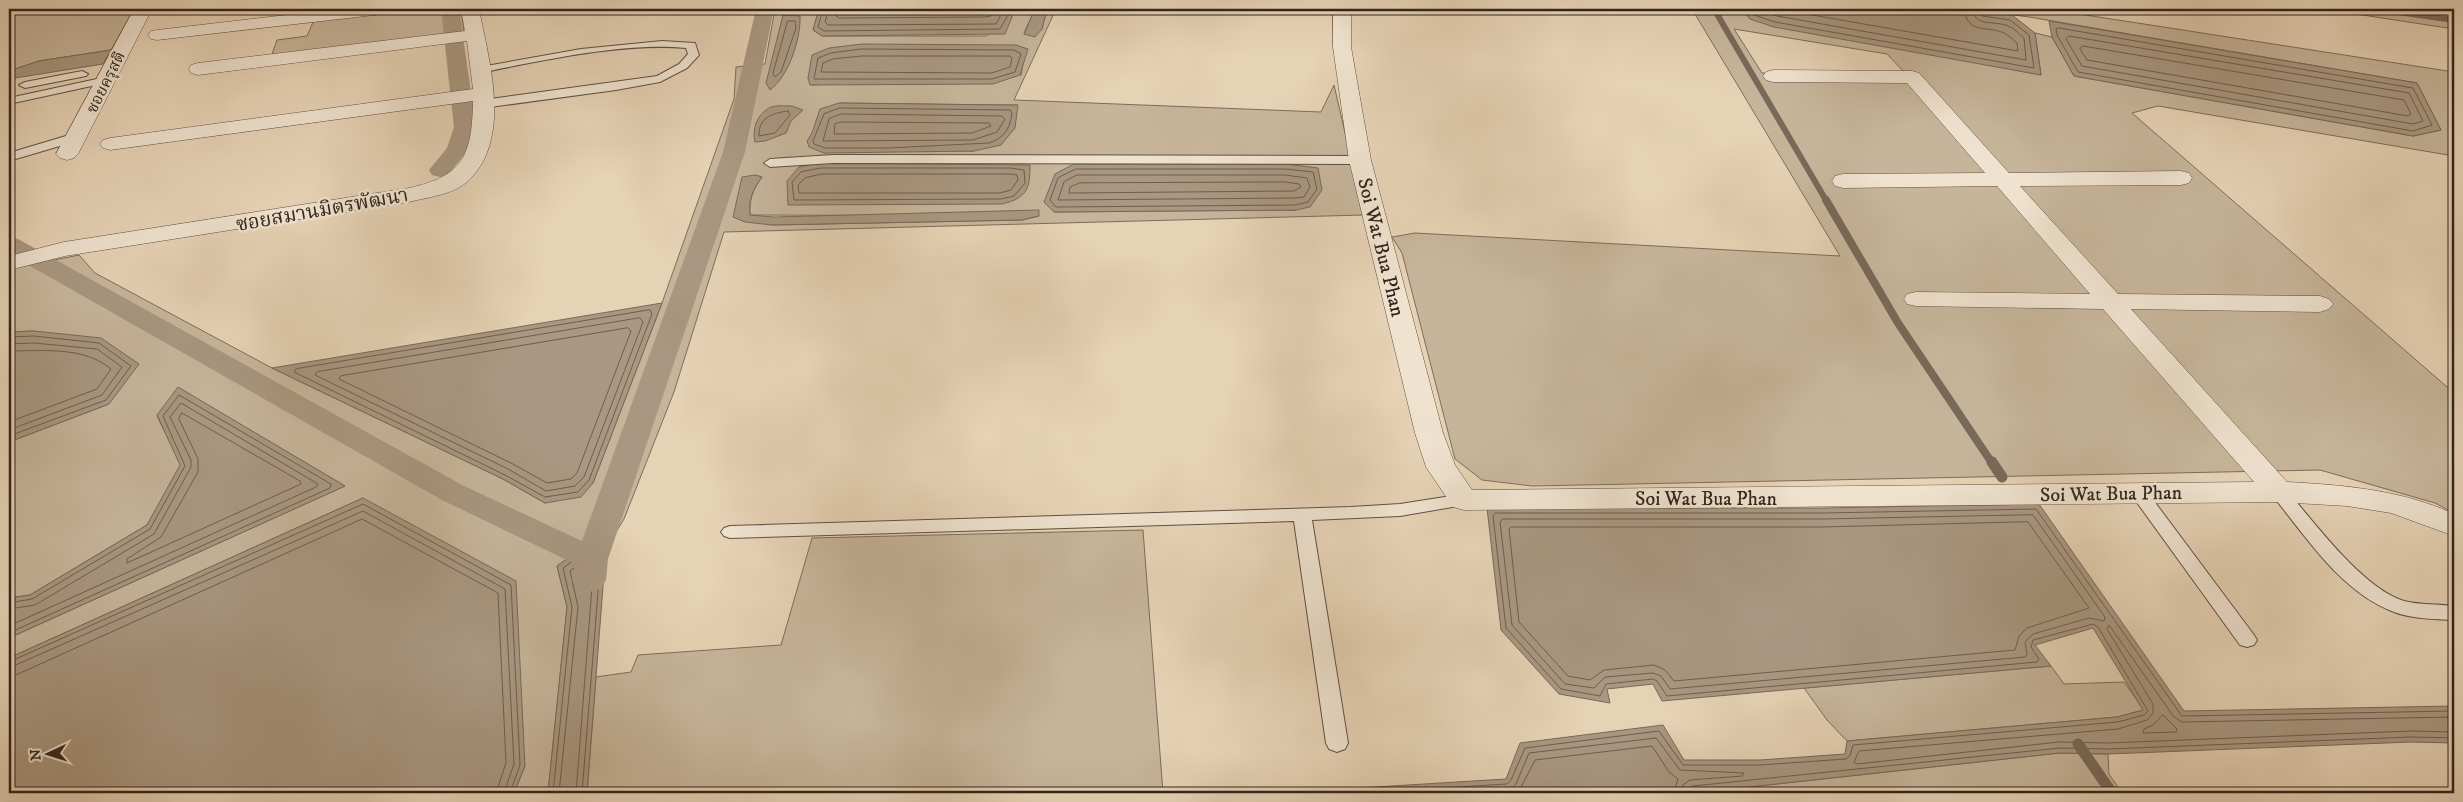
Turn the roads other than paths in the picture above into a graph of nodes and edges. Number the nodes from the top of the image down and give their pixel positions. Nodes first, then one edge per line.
1 (143, 9) edge
2 (383, 9) edge
3 (470, 9) edge
4 (1342, 9) edge
5 (157, 35) dead end
6 (475, 35) junction
7 (198, 69) dead end
8 (479, 70) junction
9 (109, 74) junction
10 (1773, 76) dead end
11 (25, 86) dead end
12 (483, 99) junction
13 (9, 101) edge
14 (76, 137) junction
15 (110, 144) dead end
16 (67, 154) dead end
17 (9, 157) edge
18 (1360, 160) junction
19 (770, 163) dead end
20 (2181, 178) dead end
21 (2002, 179) junction
22 (1843, 181) dead end
23 (9, 263) edge
24 (1916, 299) dead end
25 (2110, 301) junction
26 (2320, 304) dead end
27 (2279, 492) junction
28 (2139, 493) junction
29 (1464, 500) junction
30 (1302, 515) junction
31 (2454, 526) edge
32 (730, 532) dead end
33 (2454, 613) edge
34 (2247, 640) dead end
35 (1338, 743) dead end

1 - 9 street, ซอยครุสติ
2 - 5 street
3 - 6 street, ซอยสมานมิตรพัฒนา
4 - 18 street, Soi Wat Bua Phan
6 - 7 street
6 - 8 street, ซอยสมานมิตรพัฒนา
8 - 12 street, ซอยสมานมิตรพัฒนา
8 - 12 lane
9 - 11 lane
9 - 13 lane
9 - 14 street, ซอยครุสติ
10 - 21 street
12 - 15 street
12 - 23 street, ซอยสมานมิตรพัฒนา
14 - 16 street, ซอยครุสติ
14 - 17 lane
18 - 19 lane
18 - 29 street, Soi Wat Bua Phan
20 - 21 street
21 - 22 street
21 - 25 street
24 - 25 street
25 - 26 street
25 - 27 street
27 - 28 street, Soi Wat Bua Phan
27 - 31 street, Soi Wat Bua Phan
27 - 33 lane
28 - 29 street, Soi Wat Bua Phan
28 - 34 lane
29 - 30 lane
30 - 32 lane
30 - 35 lane

